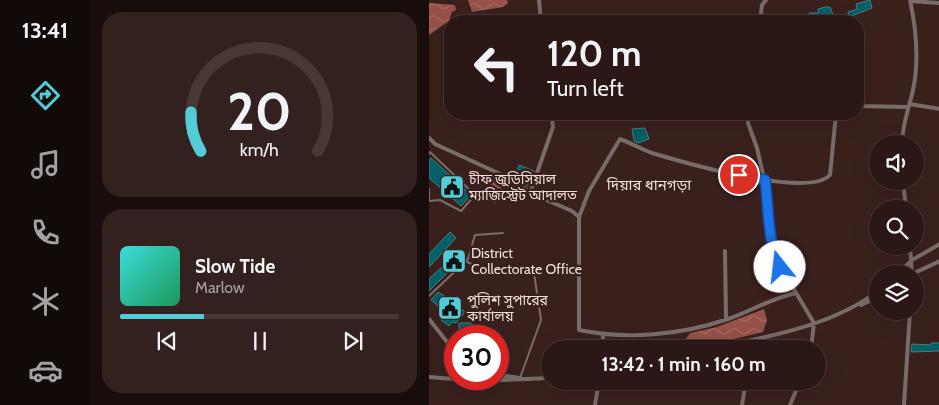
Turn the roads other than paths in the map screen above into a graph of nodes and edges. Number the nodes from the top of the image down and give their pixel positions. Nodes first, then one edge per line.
1 (539, 0) edge
2 (766, 0) edge
3 (910, 1) edge
4 (939, 3) edge
5 (540, 15) edge
6 (761, 15) edge
7 (908, 105) junction
8 (864, 106) edge
9 (939, 110) edge
10 (552, 120) edge
11 (747, 120) edge
12 (835, 120) edge
13 (902, 135) edge
14 (429, 138) edge
15 (429, 154) edge
16 (765, 180) junction
17 (429, 190) edge
18 (530, 194) junction
19 (579, 217) junction
20 (503, 233) dead end
21 (938, 244) edge
22 (725, 251) dead end
23 (939, 251) edge
24 (911, 255) edge
25 (912, 260) junction
26 (465, 261) junction
27 (939, 261) edge
28 (907, 265) edge
29 (912, 265) edge
30 (924, 268) edge
31 (796, 293) junction
32 (429, 296) edge
33 (869, 297) edge
34 (869, 301) edge
35 (852, 308) junction
36 (429, 319) edge
37 (726, 319) junction
38 (910, 320) edge
39 (815, 323) junction
40 (603, 336) junction
41 (444, 338) edge
42 (603, 340) edge
43 (753, 340) edge
44 (812, 340) edge
45 (509, 376) edge
46 (429, 377) edge
47 (520, 378) junction
48 (541, 378) edge
49 (527, 379) junction
50 (598, 390) edge
51 (744, 390) edge
52 (796, 390) edge
53 (595, 405) edge
54 (742, 405) edge
55 (790, 405) edge
56 (903, 405) edge

1 - 5 street
2 - 6 street
3 - 4 street
3 - 7 street
7 - 8 street
7 - 9 street
7 - 13 street
10 - 18 street
11 - 16 street
12 - 16 street
14 - 18 street
15 - 17 lane
16 - 19 street
16 - 31 street
18 - 19 street
19 - 40 street
20 - 26 lane
21 - 23 street
21 - 25 street
22 - 37 street
24 - 25 street
25 - 28 street
25 - 29 street
26 - 32 lane
26 - 47 lane
27 - 30 street
31 - 37 street
31 - 39 street
33 - 35 street
34 - 35 street
35 - 39 street
36 - 41 street
37 - 40 street
38 - 56 street
39 - 43 street
39 - 44 street
40 - 42 street
45 - 47 street
46 - 49 street
47 - 49 street
48 - 49 street
50 - 53 street
51 - 54 street
52 - 55 street

